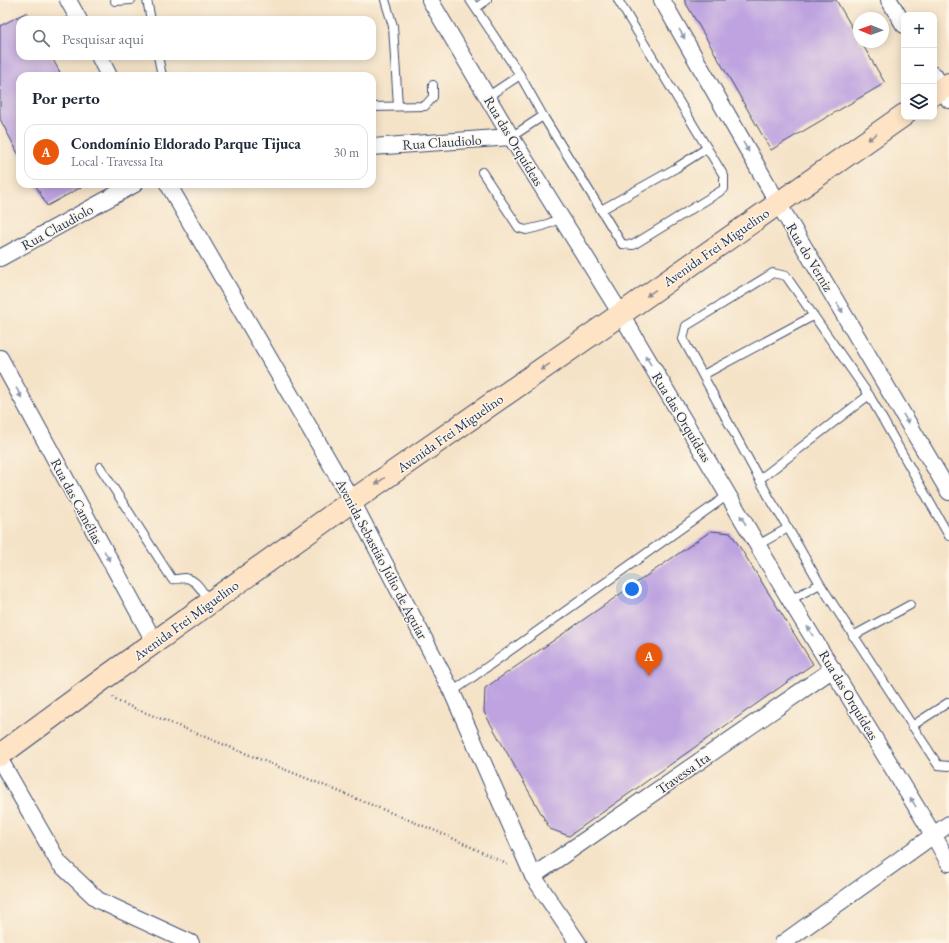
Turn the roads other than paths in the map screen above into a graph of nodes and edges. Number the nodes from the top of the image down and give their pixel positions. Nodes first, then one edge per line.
1 (68, 0) edge
2 (131, 0) edge
3 (147, 0) edge
4 (385, 0) edge
5 (430, 0) edge
6 (470, 0) edge
7 (487, 0) edge
8 (618, 0) edge
9 (662, 0) edge
10 (889, 0) edge
11 (115, 1) dead end
12 (476, 8) junction
13 (77, 16) edge
14 (150, 16) edge
15 (901, 20) edge
16 (101, 60) edge
17 (159, 60) edge
18 (107, 72) edge
19 (161, 72) edge
20 (520, 75) junction
21 (433, 85) dead end
22 (487, 97) junction
23 (398, 106) junction
24 (376, 107) edge
25 (543, 116) junction
26 (901, 117) edge
27 (511, 137) junction
28 (376, 146) edge
29 (707, 148) junction
30 (482, 172) dead end
31 (128, 188) edge
32 (170, 188) edge
33 (778, 204) junction
34 (601, 210) junction
35 (561, 218) junction
36 (0, 258) edge
37 (621, 314) junction
38 (813, 316) junction
39 (0, 358) edge
40 (703, 376) junction
41 (869, 395) junction
42 (100, 468) dead end
43 (760, 479) junction
44 (949, 492) edge
45 (728, 495) junction
46 (352, 501) junction
47 (788, 528) junction
48 (949, 536) edge
49 (758, 545) junction
50 (820, 584) junction
51 (790, 600) junction
52 (210, 604) junction
53 (910, 605) dead end
54 (854, 636) junction
55 (155, 644) junction
56 (833, 669) junction
57 (452, 692) junction
58 (949, 702) edge
59 (912, 726) junction
60 (0, 755) edge
61 (0, 760) edge
62 (949, 766) edge
63 (949, 824) edge
64 (934, 836) junction
65 (949, 863) edge
66 (533, 876) junction
67 (191, 943) edge
68 (578, 943) edge
69 (782, 943) edge

1 - 13 street
2 - 11 lane
3 - 14 lane
4 - 23 lane
5 - 22 street, Rua das Orquídeas
6 - 12 lane
7 - 12 lane
8 - 29 lane
9 -> 33 street, Rua do Verniz
10 - 15 street
12 - 20 lane
16 - 18 street
17 - 19 lane
20 - 22 lane
20 - 25 lane
21 - 23 lane
22 - 27 street, Rua das Orquídeas
23 - 24 lane
25 - 27 lane
25 - 34 lane
26 -> 33 main road, Avenida Frei Miguelino
27 - 28 street, Rua Claudiolo
27 - 35 street, Rua das Orquídeas
29 - 34 lane
29 - 34 lane
30 - 35 lane
31 - 36 street, Rua Claudiolo
32 - 46 street, Avenida Sebastião Júlio de Aguiar
33 -> 37 main road, Avenida Frei Miguelino
33 -> 44 street, Rua do Verniz
35 - 37 street, Rua das Orquídeas
45 -> 37 street, Rua das Orquídeas
37 -> 46 main road, Avenida Frei Miguelino
38 - 40 lane
38 - 40 lane
38 - 41 lane
39 -> 55 street, Rua das Camélias
40 - 43 lane
41 - 43 lane
41 - 48 lane
42 - 52 lane
43 - 47 lane
49 -> 45 street, Rua das Orquídeas
45 - 57 lane
46 - 52 main road, Avenida Frei Miguelino
46 - 57 street, Avenida Sebastião Júlio de Aguiar
47 - 49 lane
47 - 50 lane
49 - 51 street, Rua das Orquídeas
50 - 51 lane
50 - 54 lane
56 -> 51 street, Rua das Orquídeas
52 - 55 main road, Avenida Frei Miguelino
53 - 54 lane
54 - 59 lane
55 - 60 main road, Avenida Frei Miguelino
64 -> 56 street, Rua das Orquídeas
56 - 66 street, Travessa Ita
57 - 66 street, Avenida Sebastião Júlio de Aguiar
58 - 59 lane
59 - 62 lane
61 - 67 street
63 - 64 street
64 - 65 street, Rua das Orquídeas
64 - 69 street
66 - 68 street, Avenida Sebastião Júlio de Aguiar

